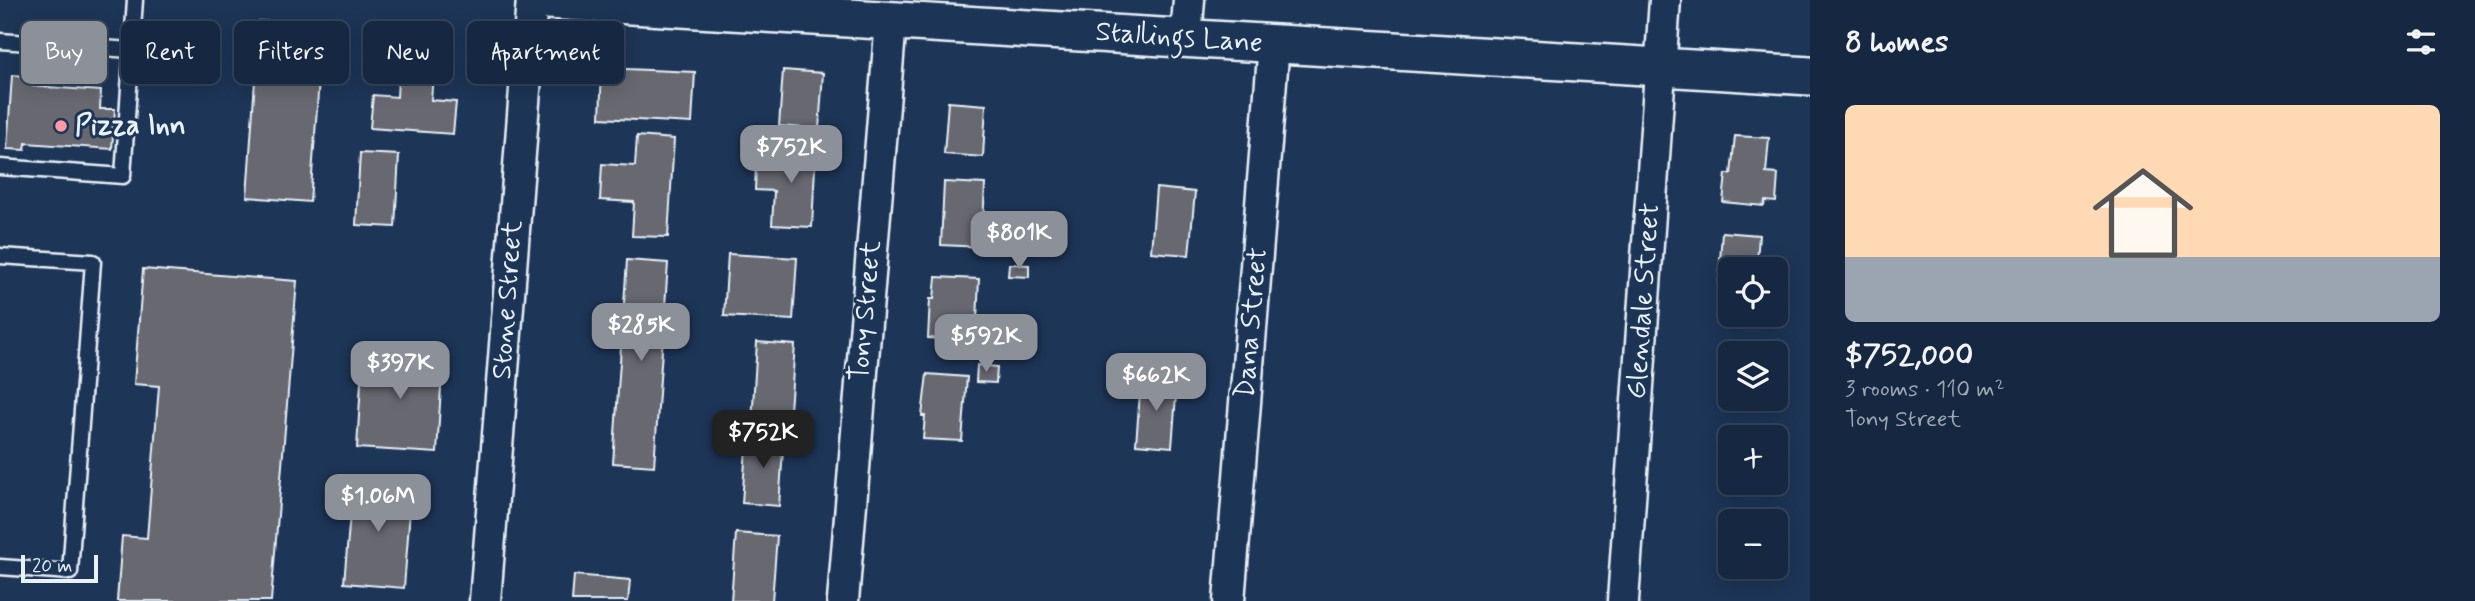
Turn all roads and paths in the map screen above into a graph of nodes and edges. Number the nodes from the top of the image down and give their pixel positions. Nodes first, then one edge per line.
1 (135, 0) edge
2 (532, 0) edge
3 (548, 0) edge
4 (1189, 0) edge
5 (1665, 0) edge
6 (910, 15) edge
7 (133, 21) edge
8 (1186, 38) junction
9 (0, 41) edge
10 (1275, 44) junction
11 (121, 49) edge
12 (1660, 66) junction
13 (1810, 76) edge
14 (129, 84) edge
15 (0, 167) edge
16 (0, 256) edge
17 (0, 567) edge
18 (485, 601) edge
19 (843, 601) edge
20 (1229, 601) edge
21 (1623, 601) edge

1 - 7 lane
2 - 18 street, Stone Street
3 - 6 street, Stallings Lane
4 - 8 street
5 - 12 street, Glendale Street
6 - 8 street, Stallings Lane
6 - 19 street, Tony Street
8 - 10 street, Stallings Lane
9 - 11 lane
10 - 12 street, Stallings Lane
10 - 20 street, Dana Street
12 - 13 street, Stallings Lane
12 - 21 street, Glendale Street
14 - 15 lane
16 - 17 lane

